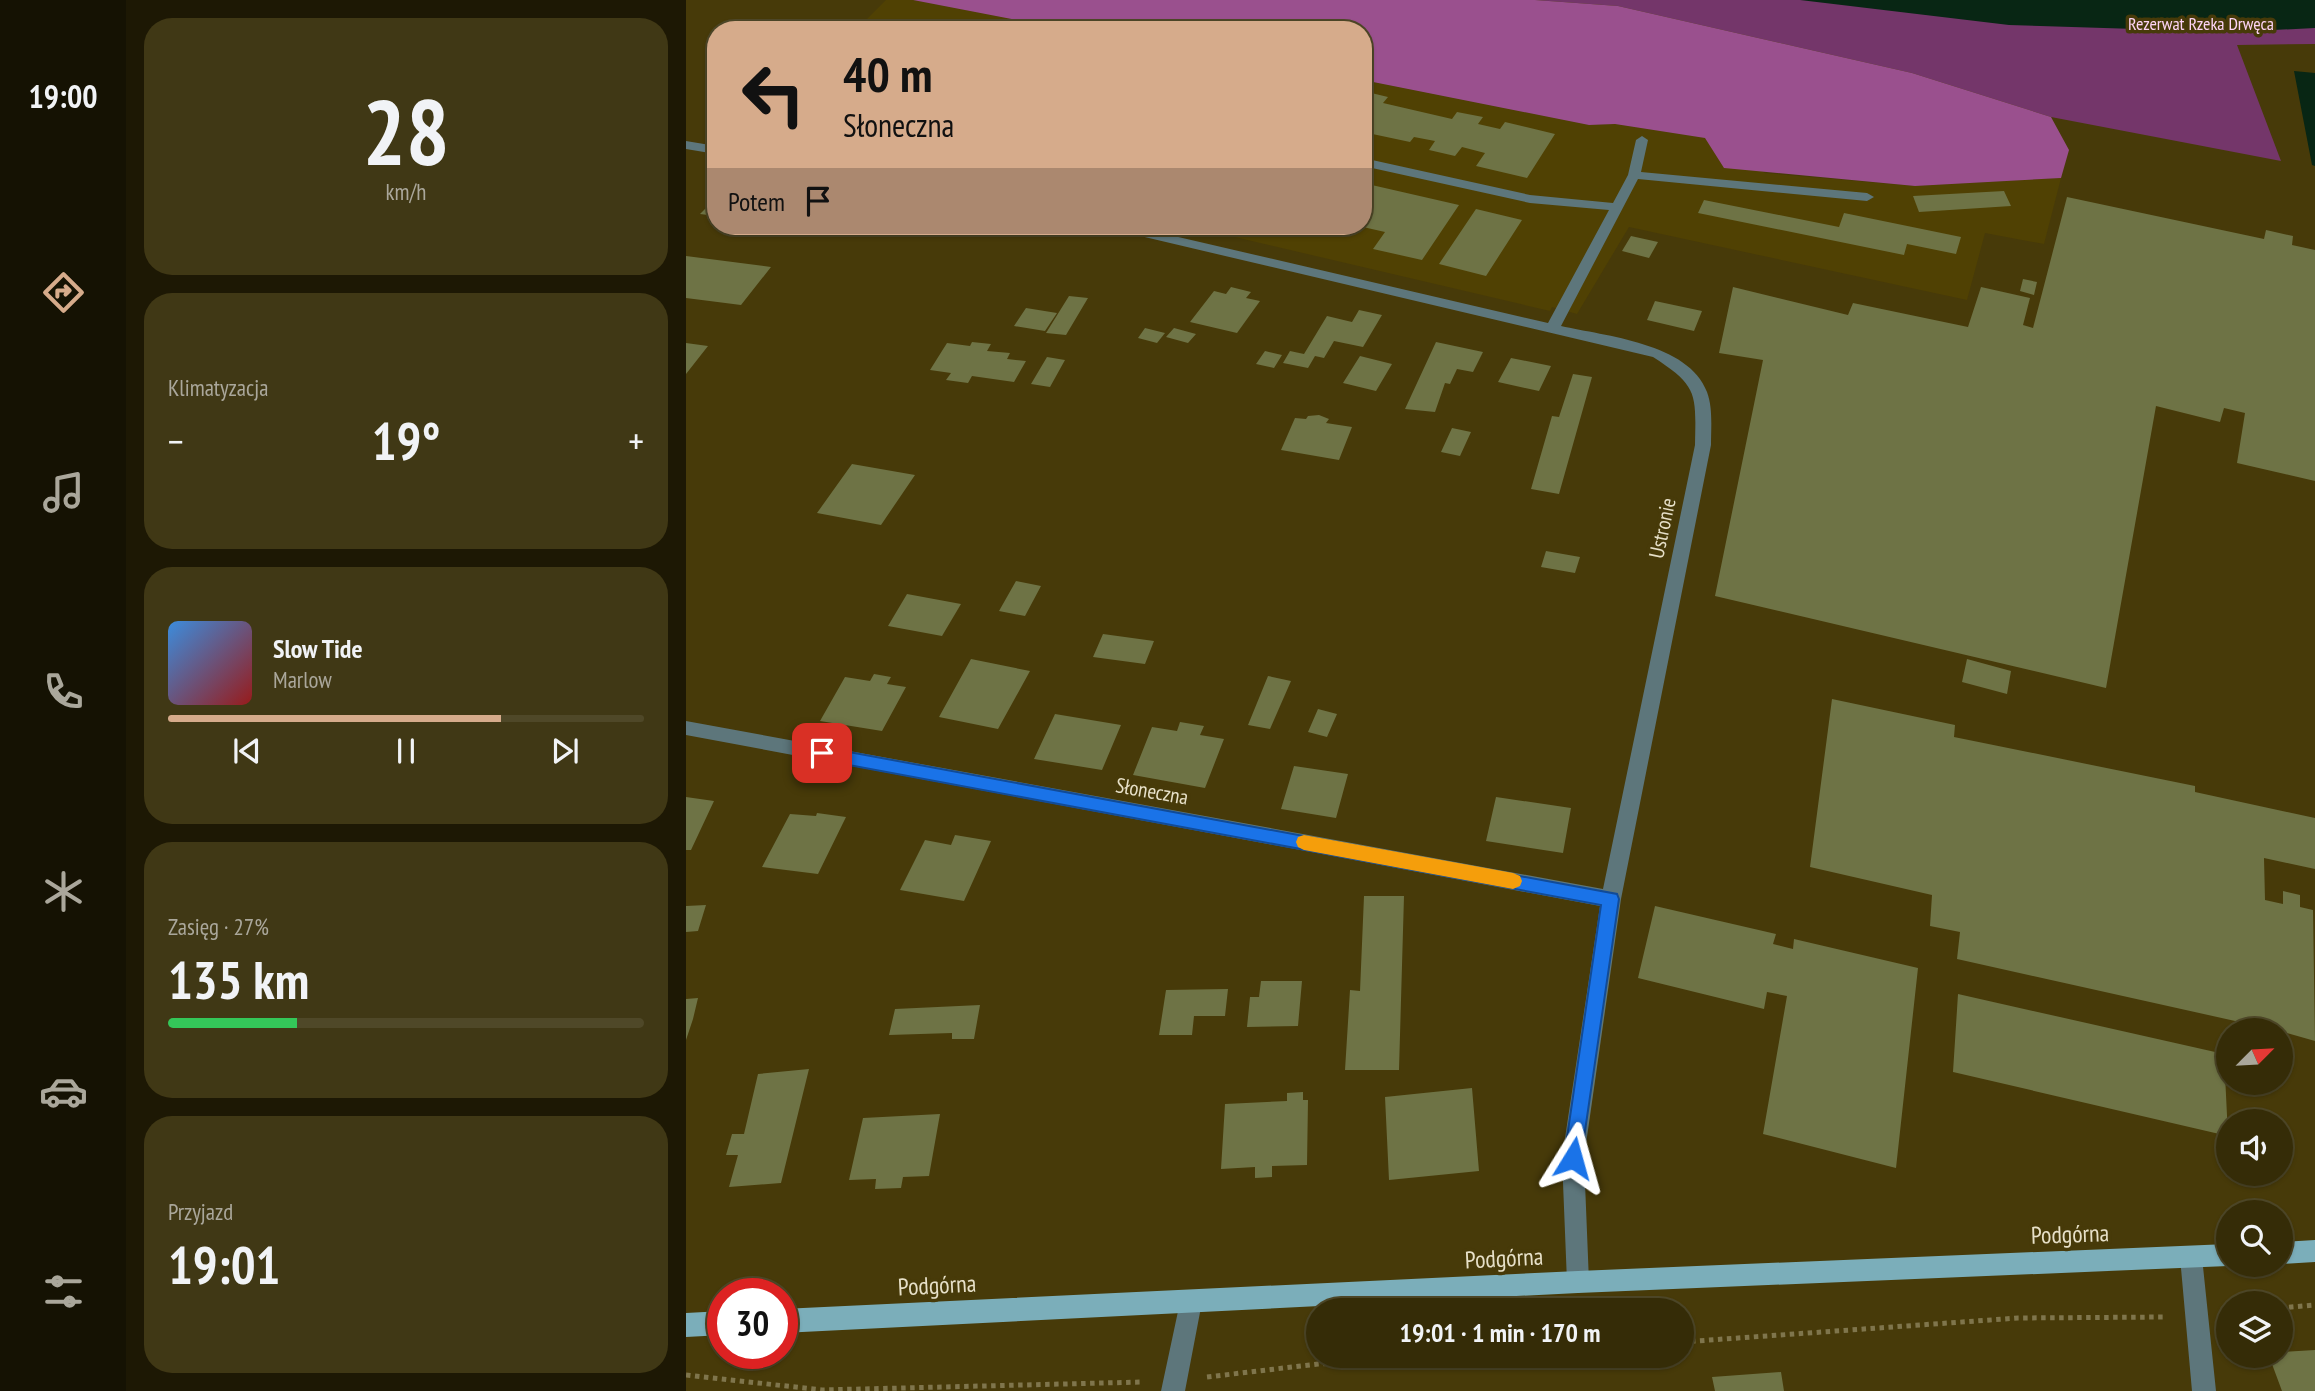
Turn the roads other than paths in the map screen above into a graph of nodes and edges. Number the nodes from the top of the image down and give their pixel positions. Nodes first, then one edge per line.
1 (1643, 140) dead end
2 (686, 145) edge
3 (707, 148) edge
4 (1372, 164) edge
5 (1634, 175) junction
6 (1867, 197) dead end
7 (1616, 206) junction
8 (1153, 235) edge
9 (1552, 329) junction
10 (686, 728) edge
11 (1611, 899) junction
12 (2315, 1251) edge
13 (2293, 1252) edge
14 (2216, 1256) edge
15 (2191, 1257) junction
16 (1578, 1282) junction
17 (1191, 1302) junction
18 (798, 1320) edge
19 (707, 1324) edge
20 (686, 1325) edge
21 (1174, 1386) edge
22 (2204, 1391) edge

1 - 5 street
2 - 3 street
4 - 7 street
5 - 6 street
5 - 7 street
7 - 9 street
8 - 9 street, Ustronie
9 - 11 street, Ustronie
10 - 11 street, Słoneczna
11 - 16 street, Ustronie
12 - 13 main road
14 - 15 main road, Podgórna
15 - 16 main road, Podgórna
15 - 22 street
16 - 17 main road, Podgórna
17 - 18 main road, Podgórna
17 - 21 street
19 - 20 main road

